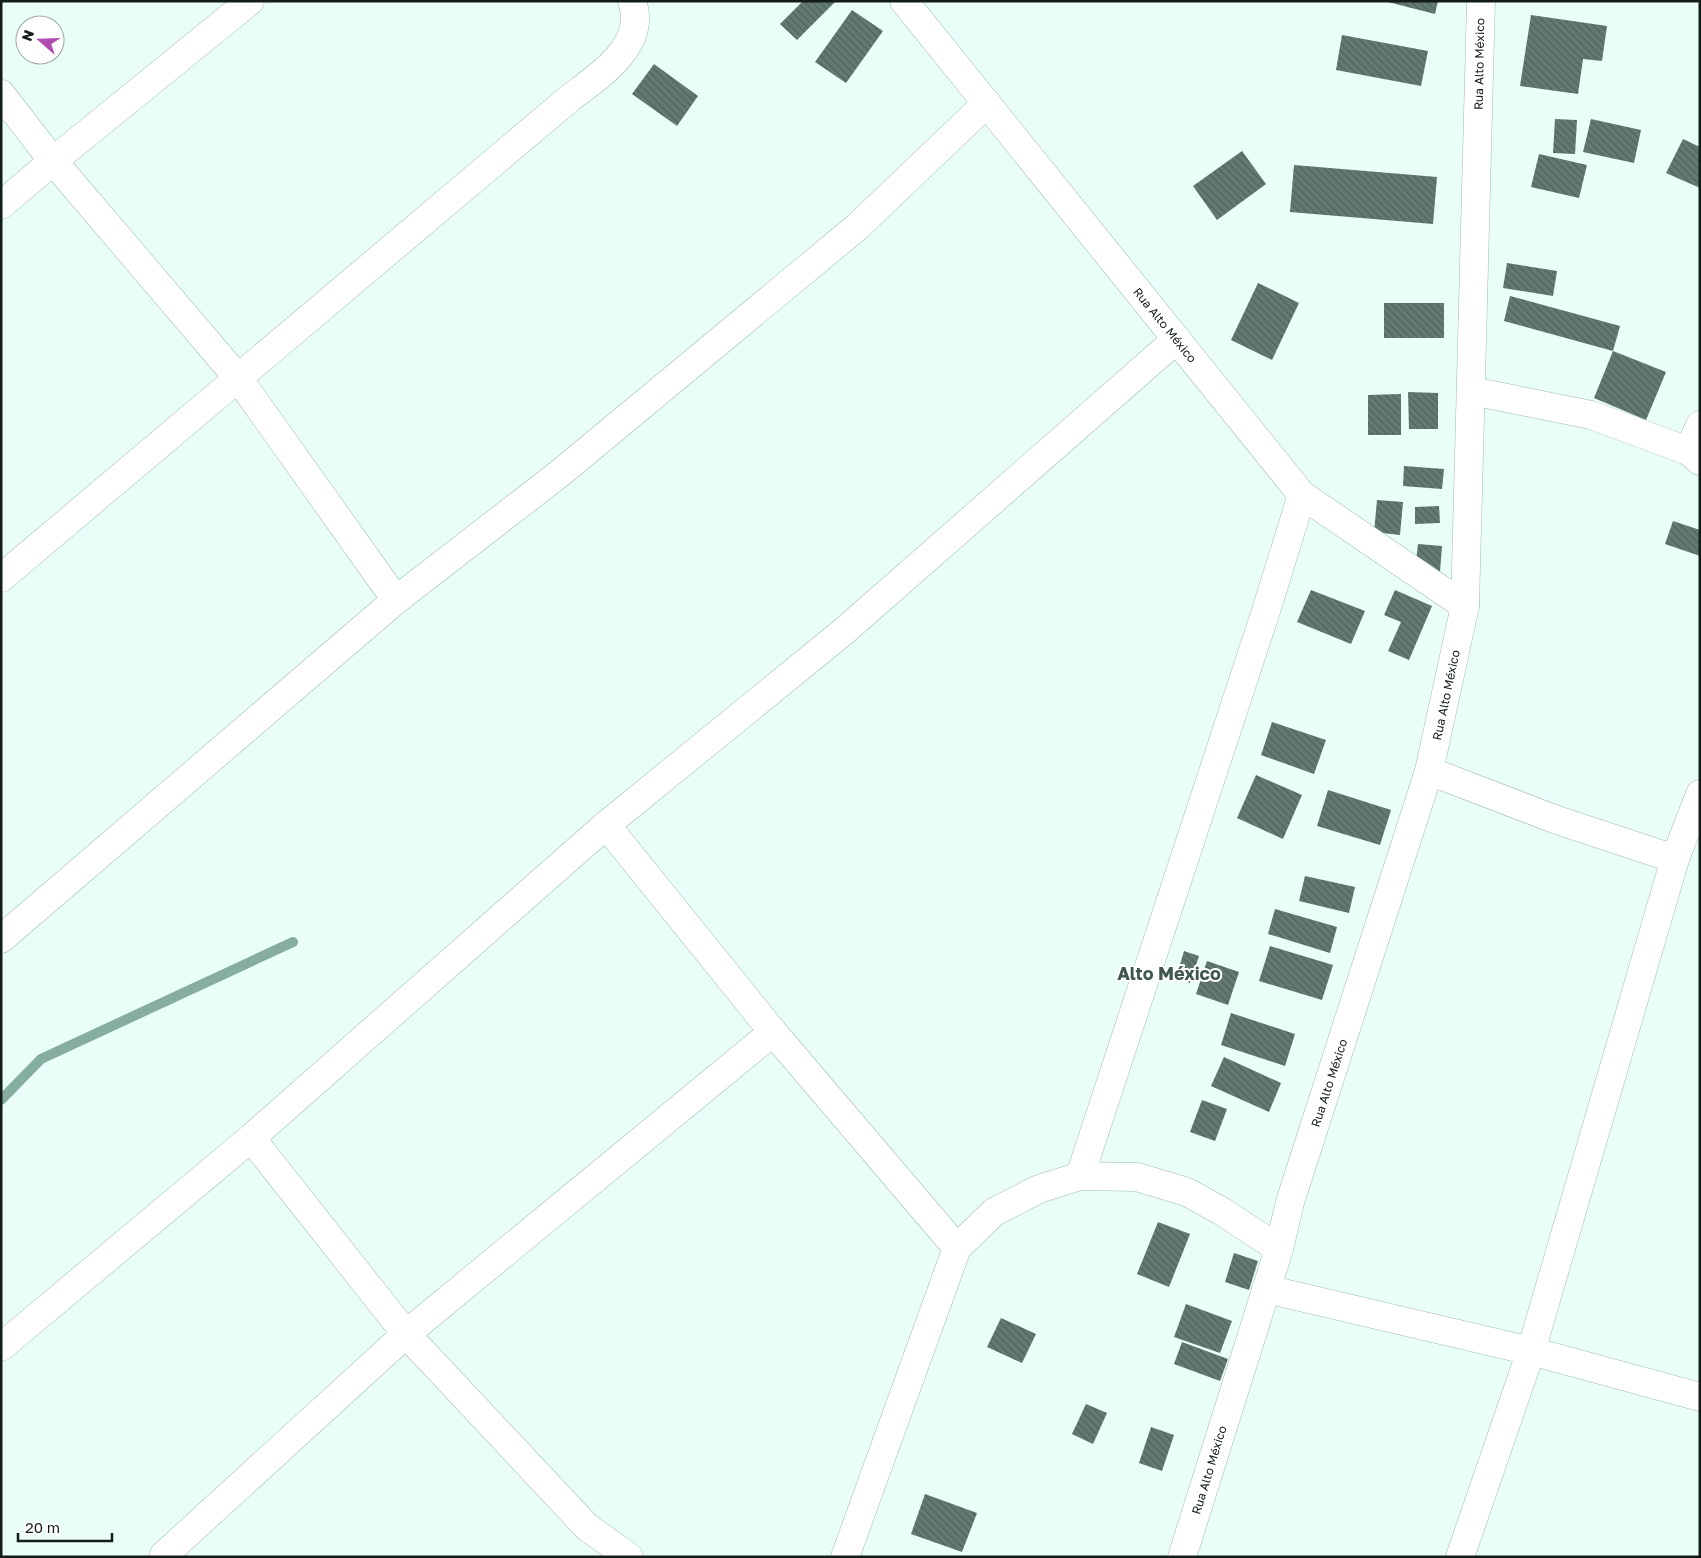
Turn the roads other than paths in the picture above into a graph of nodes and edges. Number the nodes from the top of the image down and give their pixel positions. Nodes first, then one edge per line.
1 (250, 1) edge
2 (632, 1) edge
3 (904, 1) edge
4 (1481, 1) edge
5 (1, 94) edge
6 (987, 103) junction
7 (53, 161) junction
8 (1, 205) edge
9 (1177, 339) junction
10 (238, 378) junction
11 (1472, 391) junction
12 (1700, 425) edge
13 (1694, 456) edge
14 (1302, 495) junction
15 (1, 578) edge
16 (396, 600) junction
17 (1465, 606) junction
18 (1429, 771) junction
19 (1700, 794) edge
20 (606, 825) junction
21 (1675, 859) junction
22 (1, 939) edge
23 (773, 1032) junction
24 (251, 1138) junction
25 (1080, 1176) junction
26 (957, 1248) junction
27 (1279, 1248) junction
28 (1266, 1289) junction
29 (406, 1334) junction
30 (1, 1347) edge
31 (1531, 1351) junction
32 (1700, 1397) edge
33 (164, 1555) dead end
34 (629, 1557) edge
35 (845, 1557) edge
36 (1182, 1557) edge
37 (1460, 1557) edge

1 - 7 street
2 - 10 street
3 - 6 street, Rua Alto México
4 - 11 street, Rua Alto México
5 - 7 street
6 - 9 street, Rua Alto México
6 - 16 street
7 - 8 street
7 - 10 street
9 - 14 street, Rua Alto México
9 - 20 street
10 - 15 street
10 - 16 street
11 - 13 street
11 - 17 street, Rua Alto México
12 - 13 street
14 - 17 street, Rua Alto México
14 - 25 street
16 - 22 street
17 - 18 street, Rua Alto México
18 - 21 street
18 - 27 street, Rua Alto México
19 - 21 street
20 - 23 street
20 - 24 street
21 - 31 street
23 - 26 street
23 - 29 street
24 - 29 street
24 - 30 street
25 - 26 street
25 - 27 street
26 - 35 street
27 - 28 street, Rua Alto México
28 - 31 street
28 - 36 street, Rua Alto México
29 - 33 street
29 - 34 street
31 - 32 street
31 - 37 street

